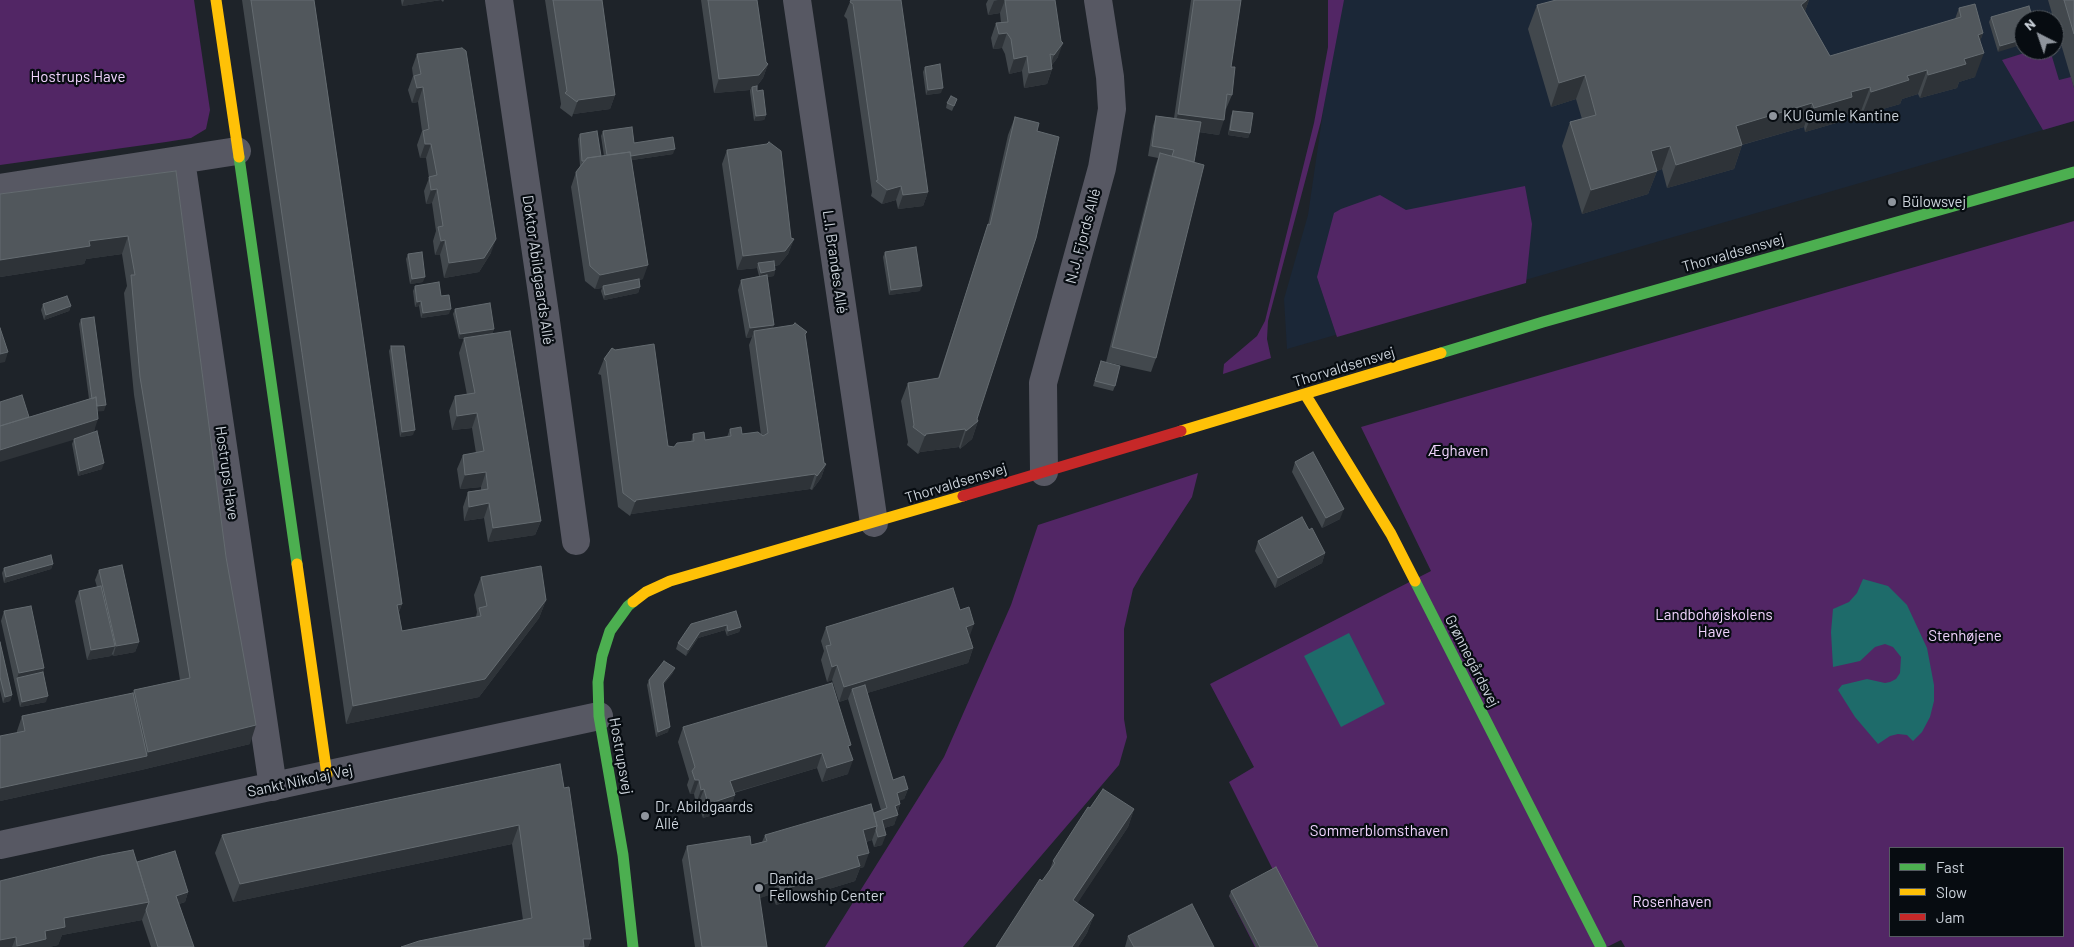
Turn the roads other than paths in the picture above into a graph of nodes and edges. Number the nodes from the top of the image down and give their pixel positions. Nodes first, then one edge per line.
1 (216, 0) edge
2 (499, 0) edge
3 (797, 0) edge
4 (1098, 0) edge
5 (237, 151) junction
6 (181, 160) junction
7 (2074, 172) edge
8 (0, 188) edge
9 (1306, 394) junction
10 (1044, 472) junction
11 (874, 523) junction
12 (576, 541) dead end
13 (628, 606) joint
14 (599, 716) junction
15 (327, 775) junction
16 (273, 787) junction
17 (0, 845) edge
18 (633, 947) edge
19 (1601, 947) edge

1 - 5 street
2 - 12 street, Doktor Abildgaards Allé
3 - 11 street, L.I. Brandes Allé
4 - 10 street, N.J. Fjords Allé
5 - 6 street
5 - 15 street
6 - 8 street
6 - 16 street, Hostrups Have
7 - 9 street, Thorvaldsensvej
9 - 10 street, Thorvaldsensvej
9 - 19 street, Grønnegårdsvej
10 - 11 street, Thorvaldsensvej
11 - 13 street, Thorvaldsensvej
13 - 14 street, Hostrupsvej
14 - 15 street, Sankt Nikolaj Vej
14 - 18 street, Hostrupsvej
15 - 16 street, Sankt Nikolaj Vej
16 - 17 street, Sankt Nikolaj Vej

